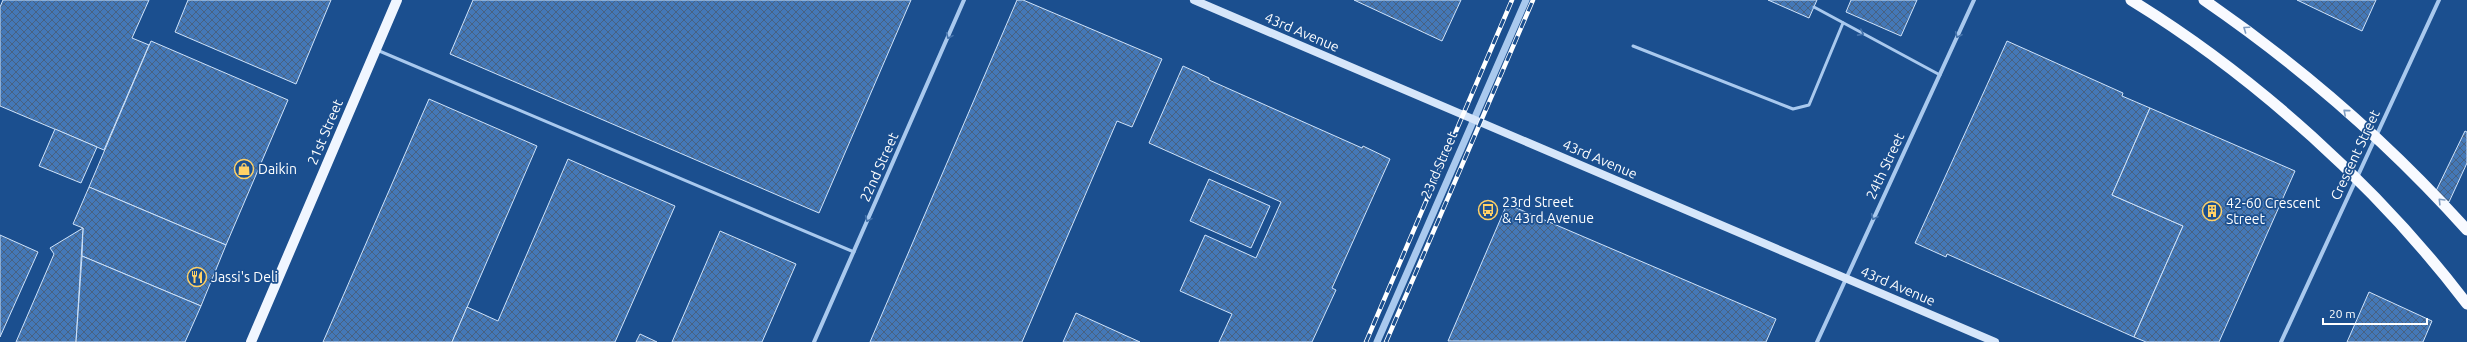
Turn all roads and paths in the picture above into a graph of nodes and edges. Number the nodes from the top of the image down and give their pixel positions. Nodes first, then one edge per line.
1 (397, 0) edge
2 (964, 0) edge
3 (1194, 0) edge
4 (1526, 0) edge
5 (1974, 0) edge
6 (2130, 0) edge
7 (2204, 0) edge
8 (2439, 0) edge
9 (1814, 7) dead end
10 (1843, 23) junction
11 (1633, 46) dead end
12 (375, 49) junction
13 (1940, 75) junction
14 (1473, 119) junction
15 (2467, 230) edge
16 (854, 252) junction
17 (1845, 278) junction
18 (2467, 304) edge
19 (251, 342) edge
20 (814, 342) edge
21 (1377, 342) edge
22 (1817, 342) edge
23 (1995, 342) edge
24 (2281, 342) edge

1 - 12 main road, 21st Street
2 -> 16 street, 22nd Street
3 - 14 main road, 43rd Avenue
4 - 14 street, 23rd Street
5 -> 13 street, 24th Street
6 - 18 highway, bridge
15 -> 7 highway, bridge
8 - 24 street, Crescent Street
9 - 10 lane
10 - 11 lane
10 -> 13 lane
12 - 16 lane
12 - 19 main road, 21st Street
13 -> 17 street, 24th Street
14 - 17 main road, 43rd Avenue
14 - 21 street, 23rd Street
16 - 20 street, 22nd Street
17 - 22 street, 24th Street
17 - 23 main road, 43rd Avenue

